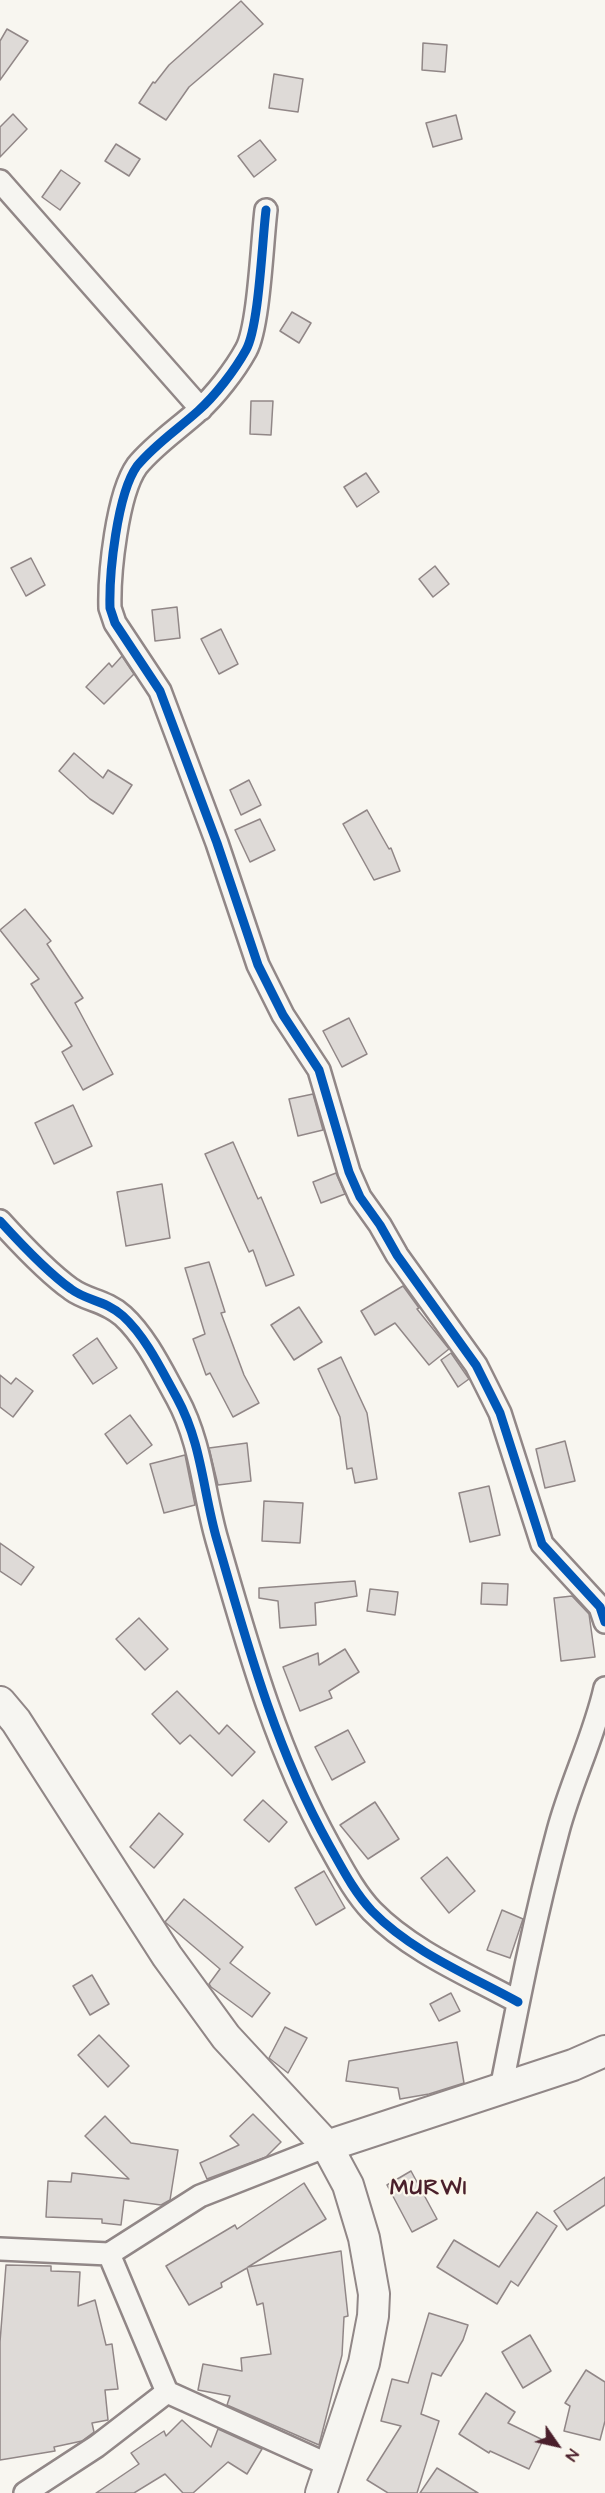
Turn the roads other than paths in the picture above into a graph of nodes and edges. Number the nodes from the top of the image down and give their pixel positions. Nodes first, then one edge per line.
1 (0, 181) edge
2 (266, 210) dead end
3 (201, 409) junction
4 (0, 1221) edge
5 (605, 1622) edge
6 (605, 1688) edge
7 (0, 1702) edge
8 (518, 2002) junction
9 (605, 2051) edge
10 (501, 2089) junction
11 (327, 2146) junction
12 (0, 2249) edge
13 (109, 2254) junction
14 (166, 2392) junction
15 (327, 2485) edge
16 (25, 2493) edge

1 - 3 street
2 - 3 street
3 - 5 street
4 - 8 street
6 - 8 street
7 - 11 main road
8 - 10 street
9 - 10 main road
10 - 11 main road
11 - 13 street
11 - 15 main road
12 - 13 street
13 - 14 street
14 - 15 street
14 - 16 street

